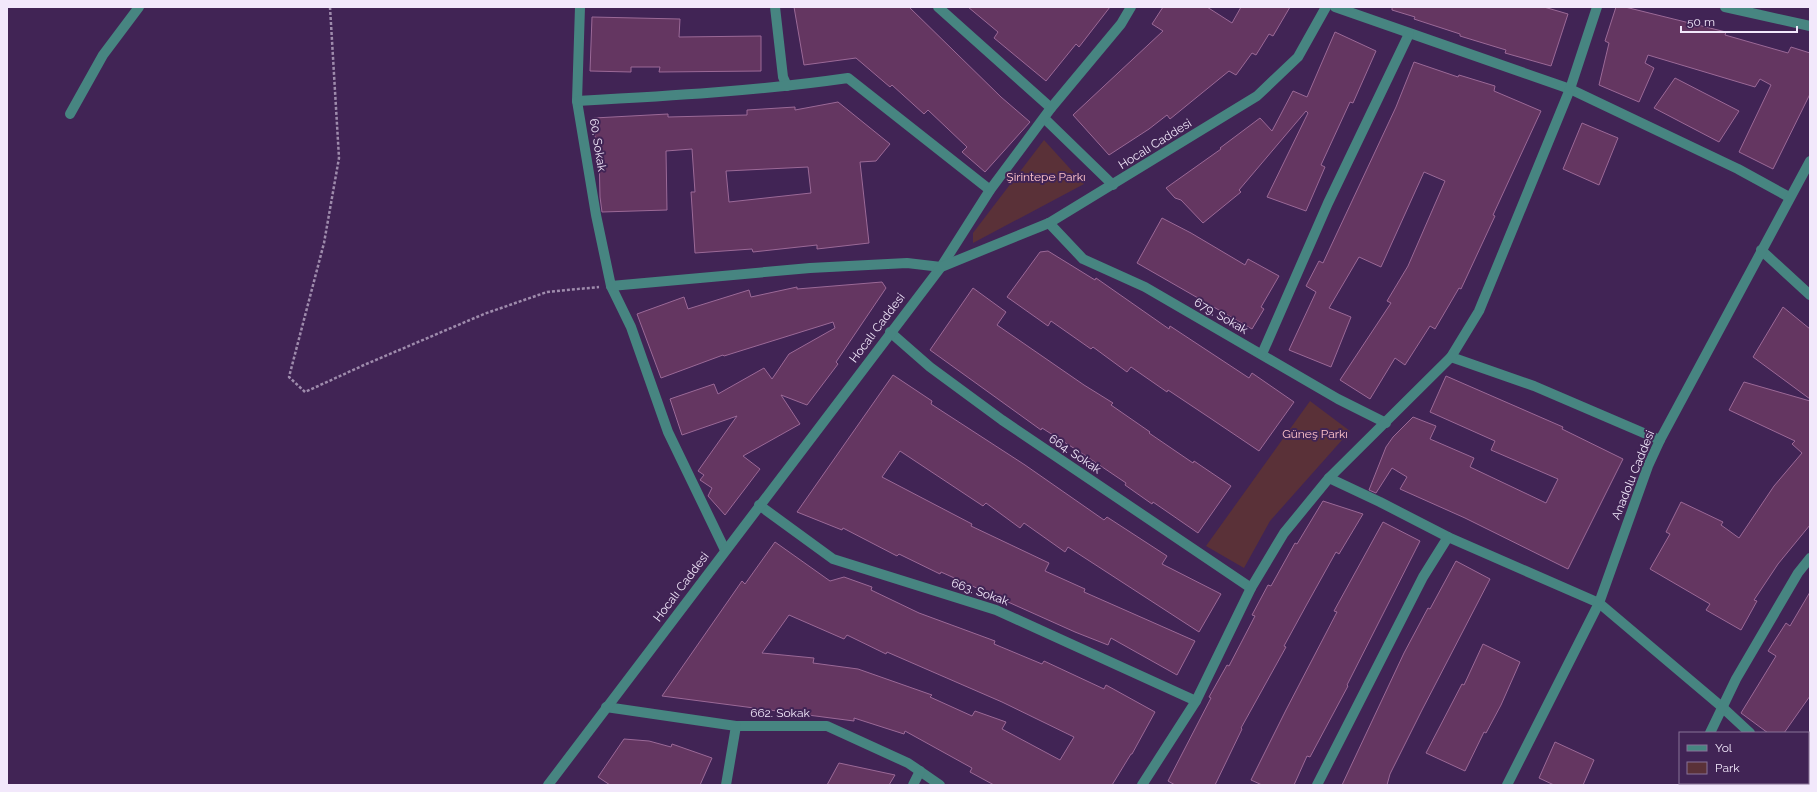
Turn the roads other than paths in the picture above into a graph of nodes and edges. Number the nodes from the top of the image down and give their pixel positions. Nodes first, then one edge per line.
1 (139, 7) edge
2 (580, 7) edge
3 (775, 7) edge
4 (938, 7) edge
5 (1132, 7) edge
6 (1326, 7) edge
7 (1335, 7) edge
8 (1597, 7) edge
9 (1725, 7) edge
10 (1755, 10) edge
11 (1810, 26) edge
12 (1409, 34) junction
13 (787, 86) junction
14 (1570, 89) junction
15 (577, 101) junction
16 (1051, 108) junction
17 (70, 114) dead end
18 (1044, 118) junction
19 (1810, 161) edge
20 (1113, 185) junction
21 (990, 190) junction
22 (1789, 197) junction
23 (1050, 223) junction
24 (1761, 250) junction
25 (941, 267) junction
26 (610, 286) junction
27 (1810, 295) edge
28 (890, 332) junction
29 (1262, 354) junction
30 (1451, 357) junction
31 (1386, 423) junction
32 (1660, 440) junction
33 (1329, 478) junction
34 (759, 505) junction
35 (1448, 537) junction
36 (725, 550) junction
37 (1810, 558) edge
38 (1251, 588) junction
39 (1599, 603) junction
40 (1196, 701) junction
41 (1722, 707) junction
42 (606, 708) junction
43 (736, 726) junction
44 (1710, 732) edge
45 (1749, 732) edge
46 (920, 771) junction
47 (548, 785) edge
48 (726, 785) edge
49 (913, 785) edge
50 (940, 785) edge
51 (1142, 785) edge
52 (1317, 785) edge
53 (1507, 785) edge

1 - 17 street
2 - 15 street, 60. Sokak
3 - 13 street
4 - 16 street
5 - 16 street
6 - 20 street, Hocalı Caddesi
7 - 12 street
8 - 14 street
9 - 10 street
10 - 11 street
12 - 14 street
12 - 29 street
13 - 15 street
13 - 21 street
14 - 22 street
14 - 30 street
15 - 26 street, 60. Sokak
16 - 18 street
18 - 20 street
18 - 21 street
19 - 22 street, Anadolu Caddesi
20 - 23 street, Hocalı Caddesi
21 - 25 street
22 - 24 street, Anadolu Caddesi
23 - 25 street, Hocalı Caddesi
23 - 29 street, 679. Sokak
24 - 27 street
24 - 32 street, Anadolu Caddesi
25 - 26 street
25 - 28 street, Hocalı Caddesi
26 - 36 street, 60. Sokak
28 - 34 street, Hocalı Caddesi
28 - 38 street, 664. Sokak
29 - 31 street, 679. Sokak
30 - 31 street
30 - 32 street
31 - 33 street
32 - 39 street, Anadolu Caddesi
33 - 35 street
33 - 38 street
34 - 36 street, Hocalı Caddesi
34 - 40 street, 663. Sokak
35 - 39 street
35 - 52 street
36 - 42 street, Hocalı Caddesi
37 - 41 street
38 - 40 street
39 - 41 street
39 - 53 street, Anadolu Caddesi
40 - 51 street
41 - 44 street
41 - 45 street
42 - 43 street, 662. Sokak
42 - 47 street, Hocalı Caddesi
43 - 46 street, 662. Sokak
43 - 48 street
46 - 49 street
46 - 50 street, 662. Sokak

